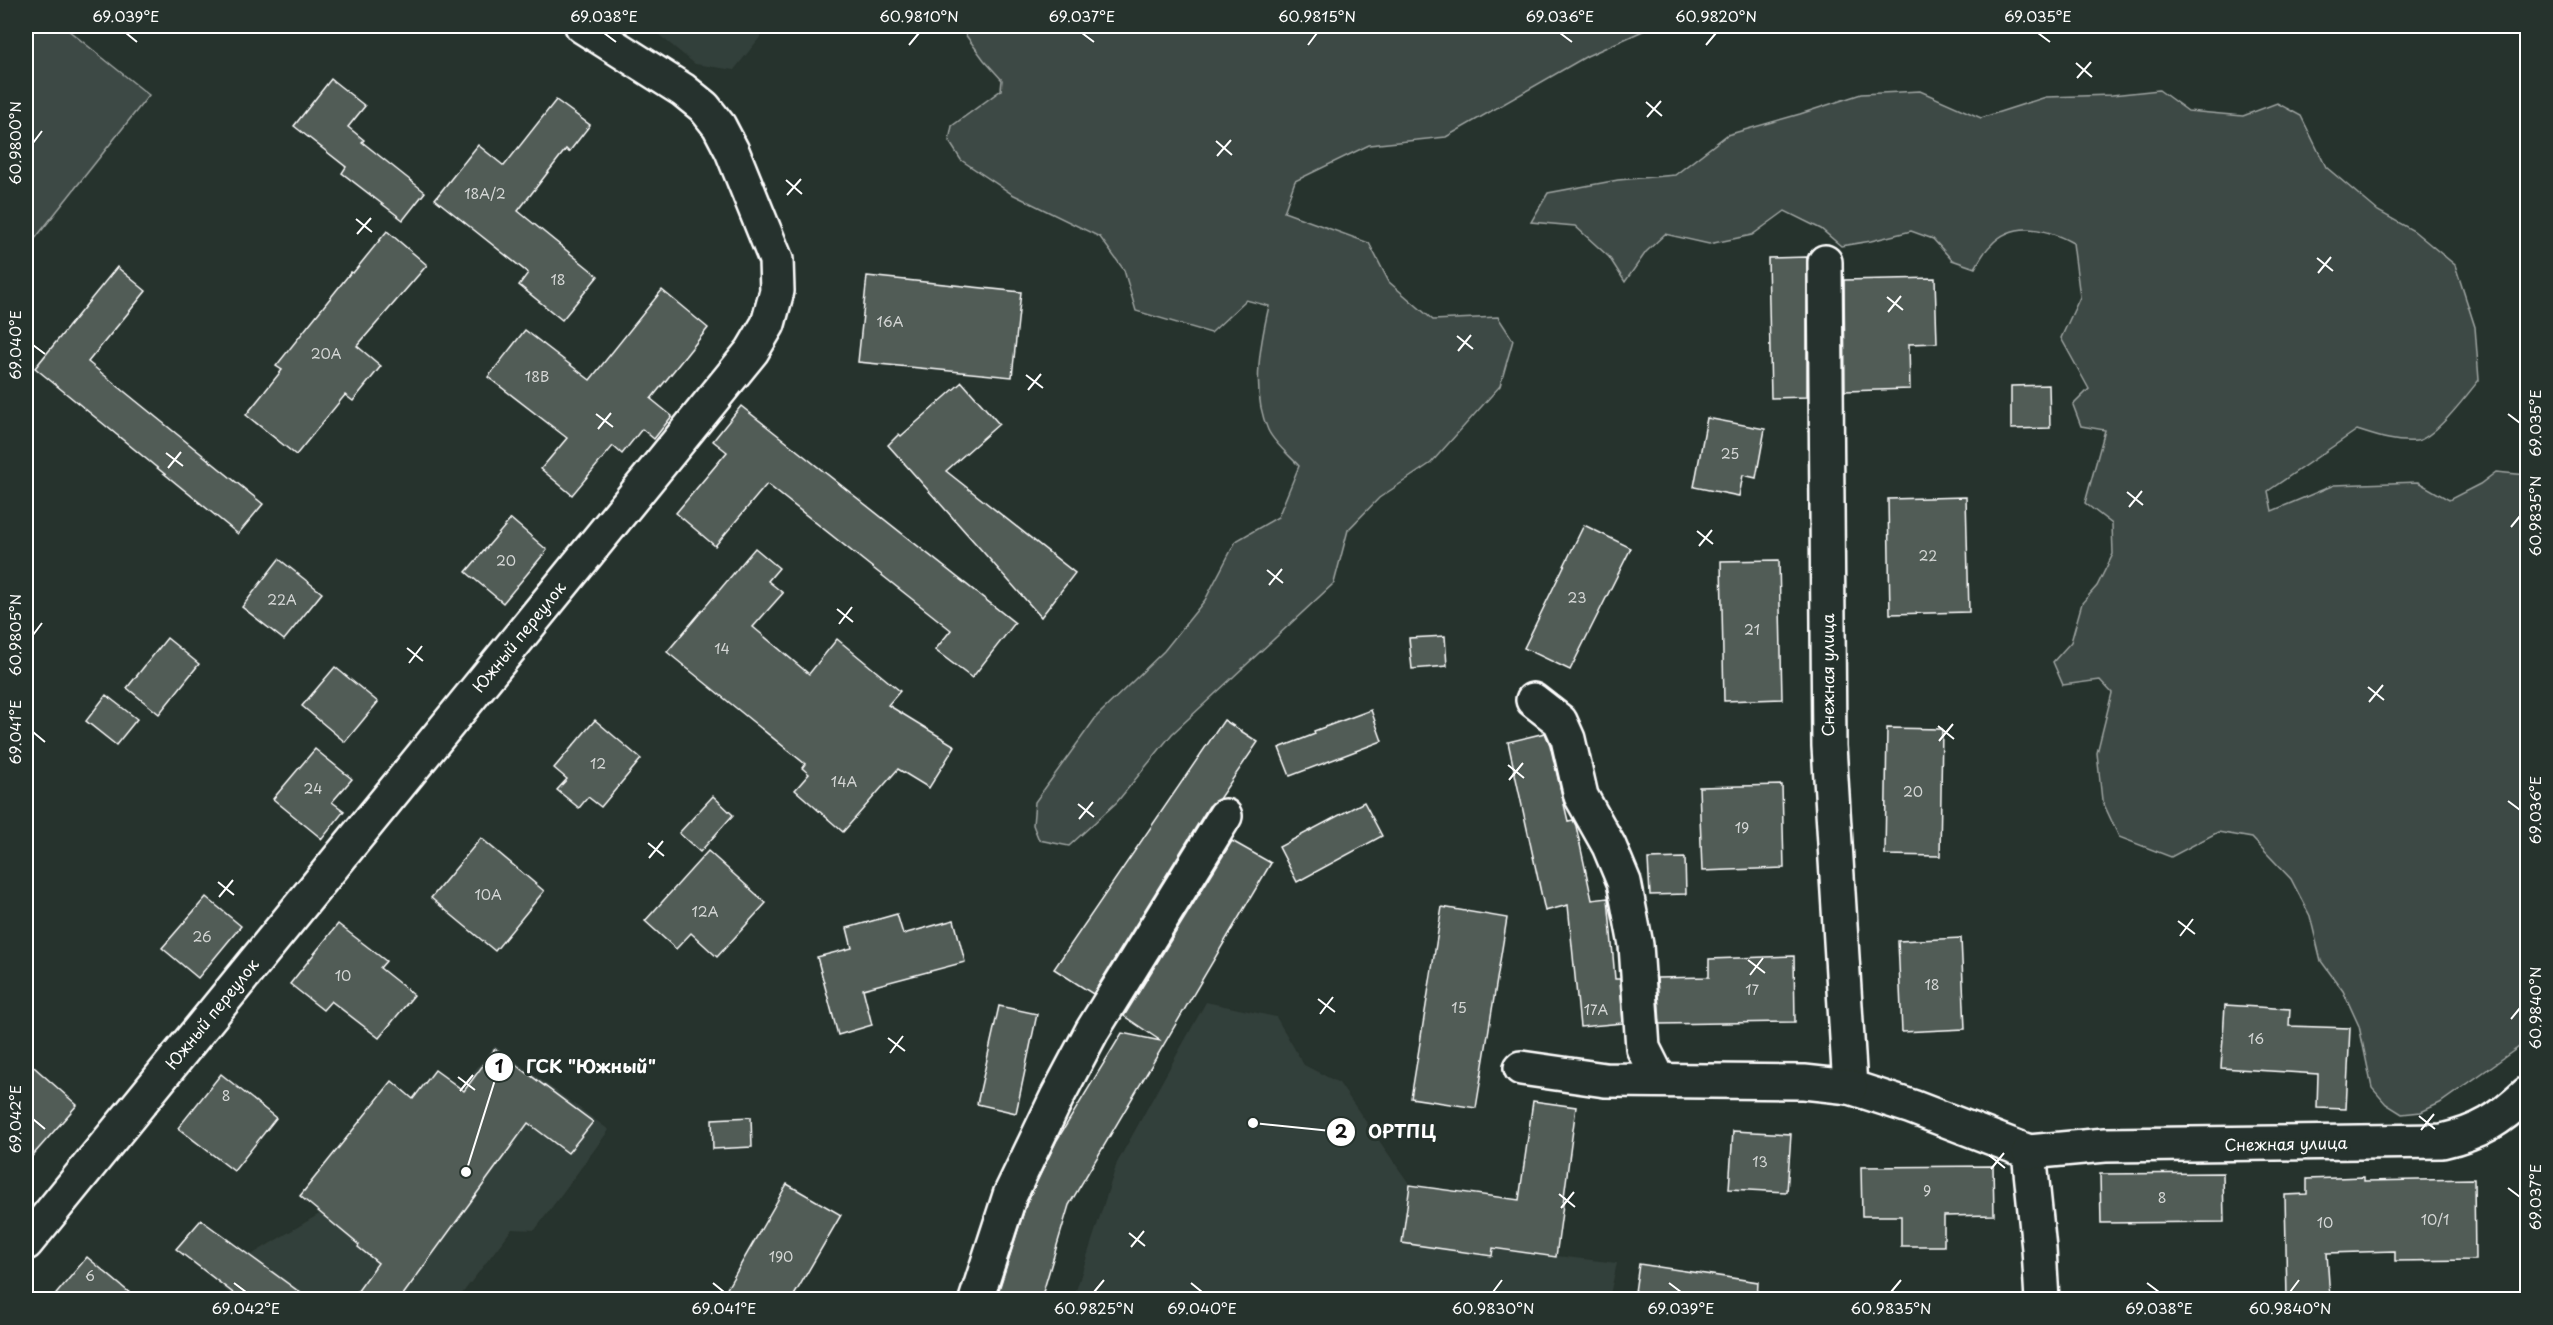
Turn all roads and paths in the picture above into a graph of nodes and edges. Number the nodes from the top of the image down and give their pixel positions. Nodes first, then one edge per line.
1 (582, 26) edge
2 (1825, 262) dead end
3 (1533, 700) dead end
4 (1225, 816) dead end
5 (1521, 1068) dead end
6 (1659, 1080) junction
7 (1850, 1087) junction
8 (2528, 1093) edge
9 (2029, 1152) junction
10 (26, 1243) edge
11 (976, 1299) edge
12 (2042, 1299) edge

1 - 10 street, Южный переулок
2 - 7 street, Снежная улица
3 - 6 street
4 - 11 street
5 - 6 street, Снежная улица
6 - 7 street, Снежная улица
7 - 9 street, Снежная улица
8 - 9 street, Снежная улица
9 - 12 street

